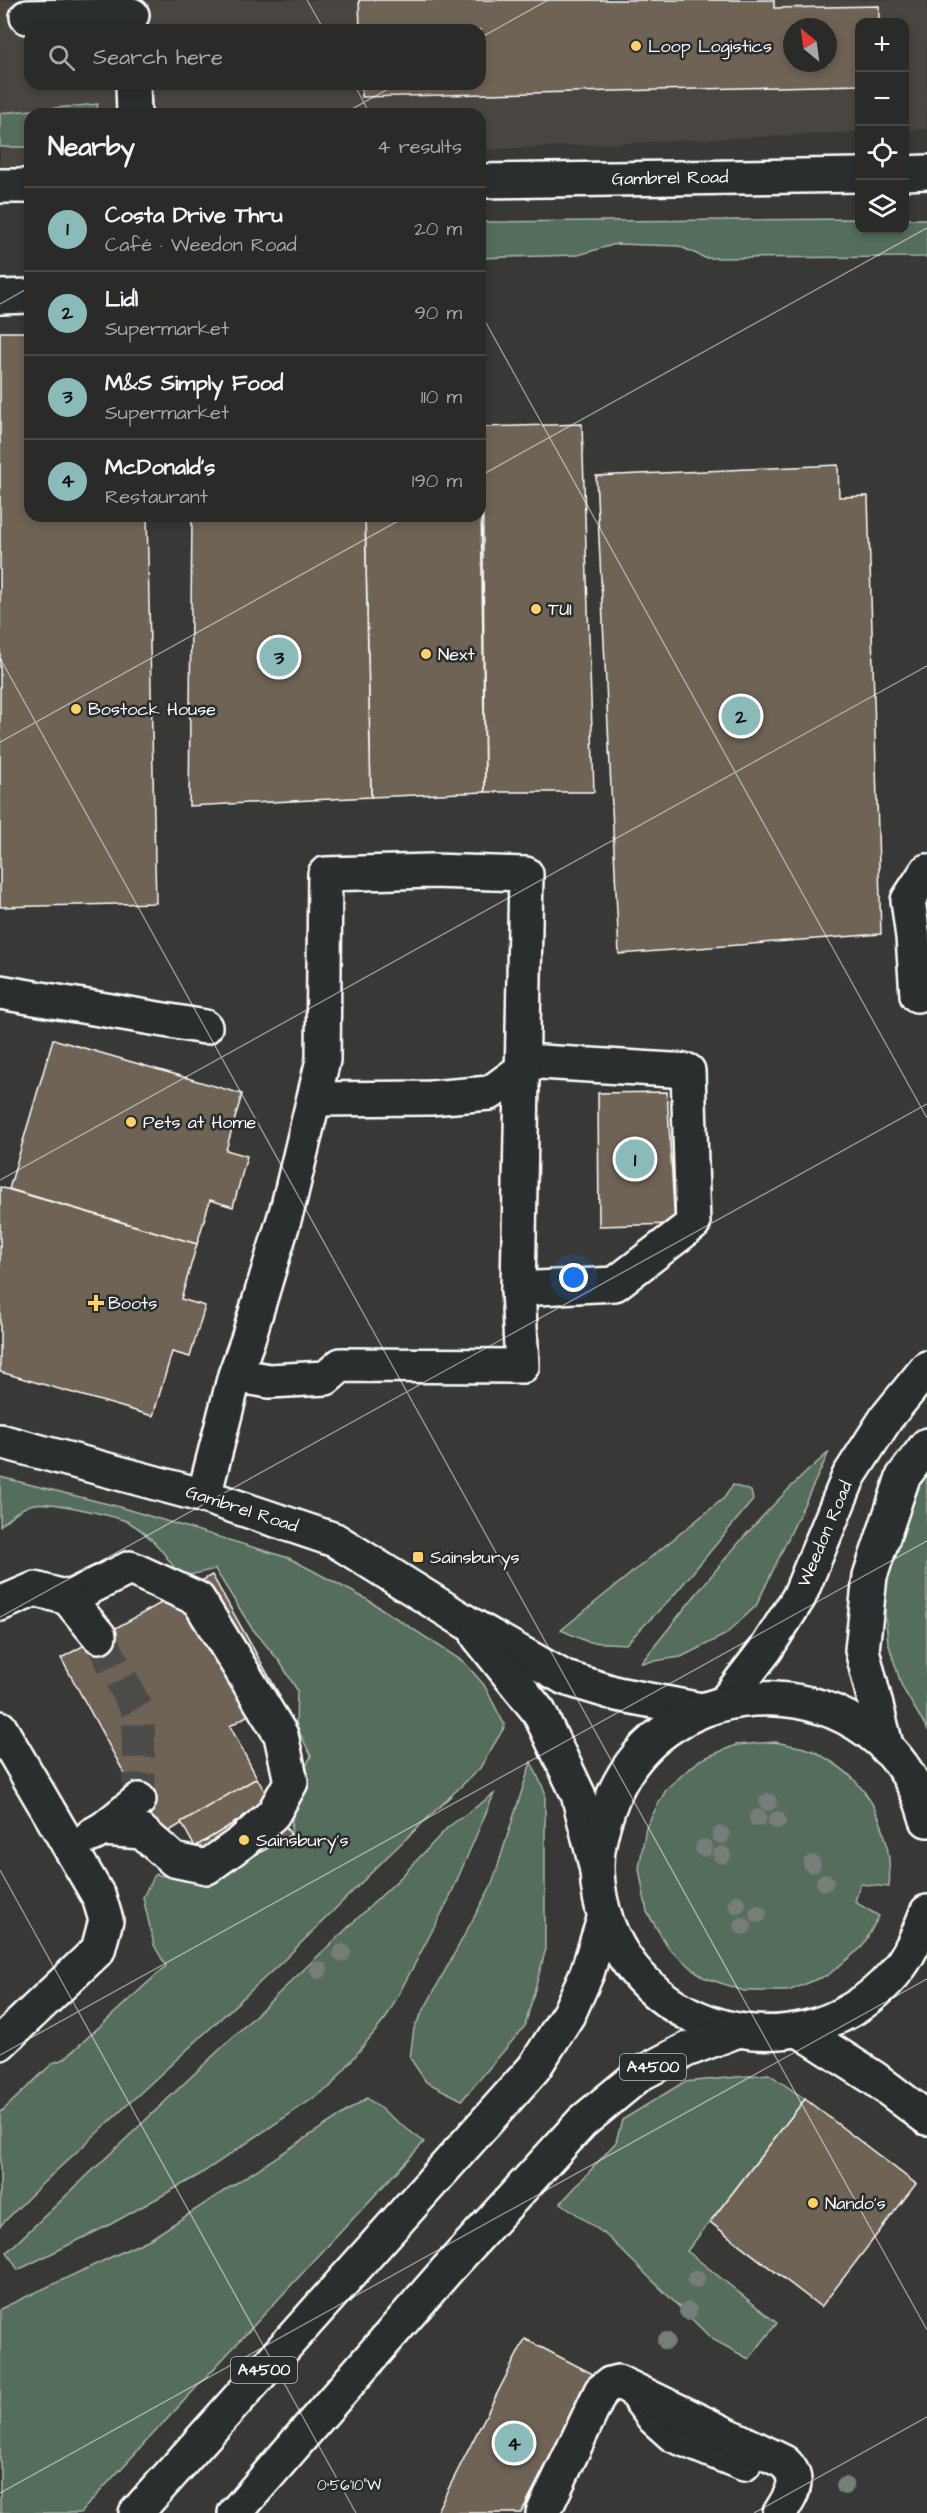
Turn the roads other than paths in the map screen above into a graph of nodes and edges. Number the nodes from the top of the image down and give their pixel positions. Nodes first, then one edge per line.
1 (132, 15) edge
2 (27, 17) dead end
3 (133, 90) edge
4 (134, 108) edge
5 (927, 172) edge
6 (909, 173) edge
7 (855, 175) edge
8 (486, 181) edge
9 (0, 186) edge
10 (24, 186) edge
11 (24, 296) edge
12 (0, 297) edge
13 (927, 871) edge
14 (0, 992) edge
15 (917, 995) dead end
16 (205, 1027) dead end
17 (524, 1065) junction
18 (311, 1108) junction
19 (518, 1289) junction
20 (927, 1368) edge
21 (235, 1375) junction
22 (0, 1441) edge
23 (927, 1445) edge
24 (204, 1496) junction
25 (68, 1598) junction
26 (0, 1604) edge
27 (466, 1622) junction
28 (99, 1636) tunnel mouth
29 (713, 1706) junction
30 (0, 1728) edge
31 (887, 1749) junction
32 (139, 1800) dead end
33 (927, 1820) edge
34 (103, 1829) junction
35 (70, 1847) junction
36 (597, 1872) junction
37 (927, 1912) edge
38 (605, 1916) junction
39 (799, 2030) junction
40 (736, 2031) junction
41 (0, 2043) edge
42 (927, 2118) edge
43 (136, 2513) edge
44 (235, 2513) edge
45 (543, 2513) edge
46 (780, 2513) edge

1 - 2 main road
3 - 4 main road
5 - 6 main road
7 - 8 main road, Gambrel Road
9 - 10 main road
11 - 12 main road
13 - 15 main road
14 - 16 main road
17 - 18 main road
17 - 18 main road
17 - 19 main road
17 - 19 main road
18 - 21 main road
19 - 21 main road
20 - 29 main road, Weedon Road
21 - 24 main road
22 - 24 main road, Gambrel Road
23 - 31 main road
24 - 27 main road, Gambrel Road
25 - 26 main road
25 - 28 main road
25 - 34 main road
27 - 29 main road, Gambrel Road
27 - 36 main road, Gambrel Road
29 - 31 main road
29 - 36 main road
30 - 35 main road
31 - 33 main road
32 - 34 main road
34 - 35 main road
35 - 41 main road
36 - 38 main road
37 - 39 main road
38 - 40 main road
38 - 43 main road, A4500
39 - 40 main road
39 - 42 main road
40 - 44 main road, A4500
45 - 46 main road

